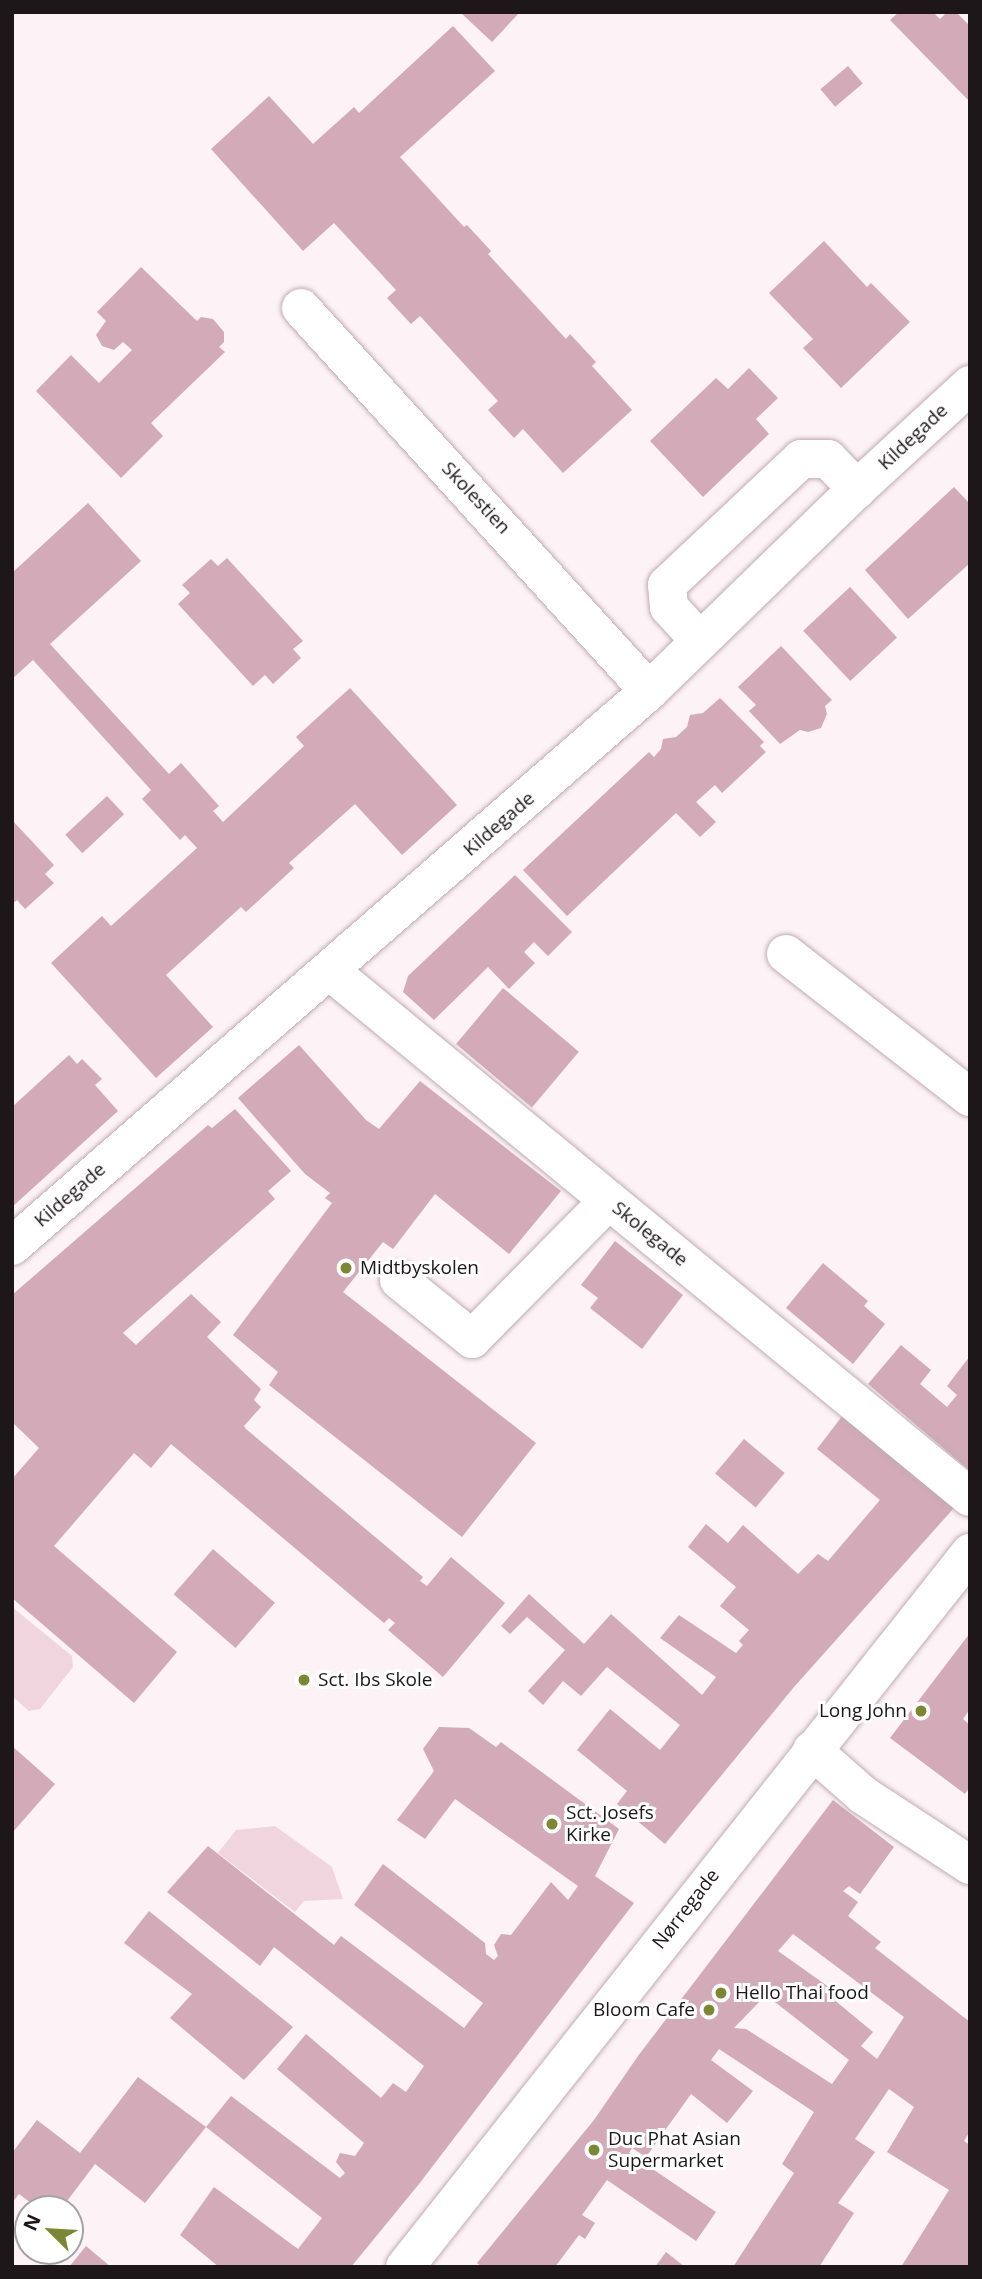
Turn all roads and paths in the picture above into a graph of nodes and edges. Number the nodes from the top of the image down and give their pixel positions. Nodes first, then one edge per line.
1 (301, 308) dead end
2 (970, 385) edge
3 (857, 489) junction
4 (700, 641) junction
5 (649, 691) junction
6 (786, 954) dead end
7 (330, 971) junction
8 (970, 1097) edge
9 (609, 1200) junction
10 (12, 1246) edge
11 (399, 1280) dead end
12 (970, 1497) edge
13 (970, 1553) edge
14 (812, 1751) junction
15 (970, 1865) edge
16 (413, 2264) edge

1 - 5 street, Skolestien
2 - 3 street, Kildegade
3 - 4 street, Kildegade
3 - 4 street
4 - 5 street, Kildegade
5 - 7 street, Kildegade
6 - 8 street
7 - 9 street, Skolegade
7 - 10 street, Kildegade
9 - 11 street
9 - 12 street, Skolegade
13 - 14 street, Nørregade
14 - 15 street
14 - 16 street, Nørregade

